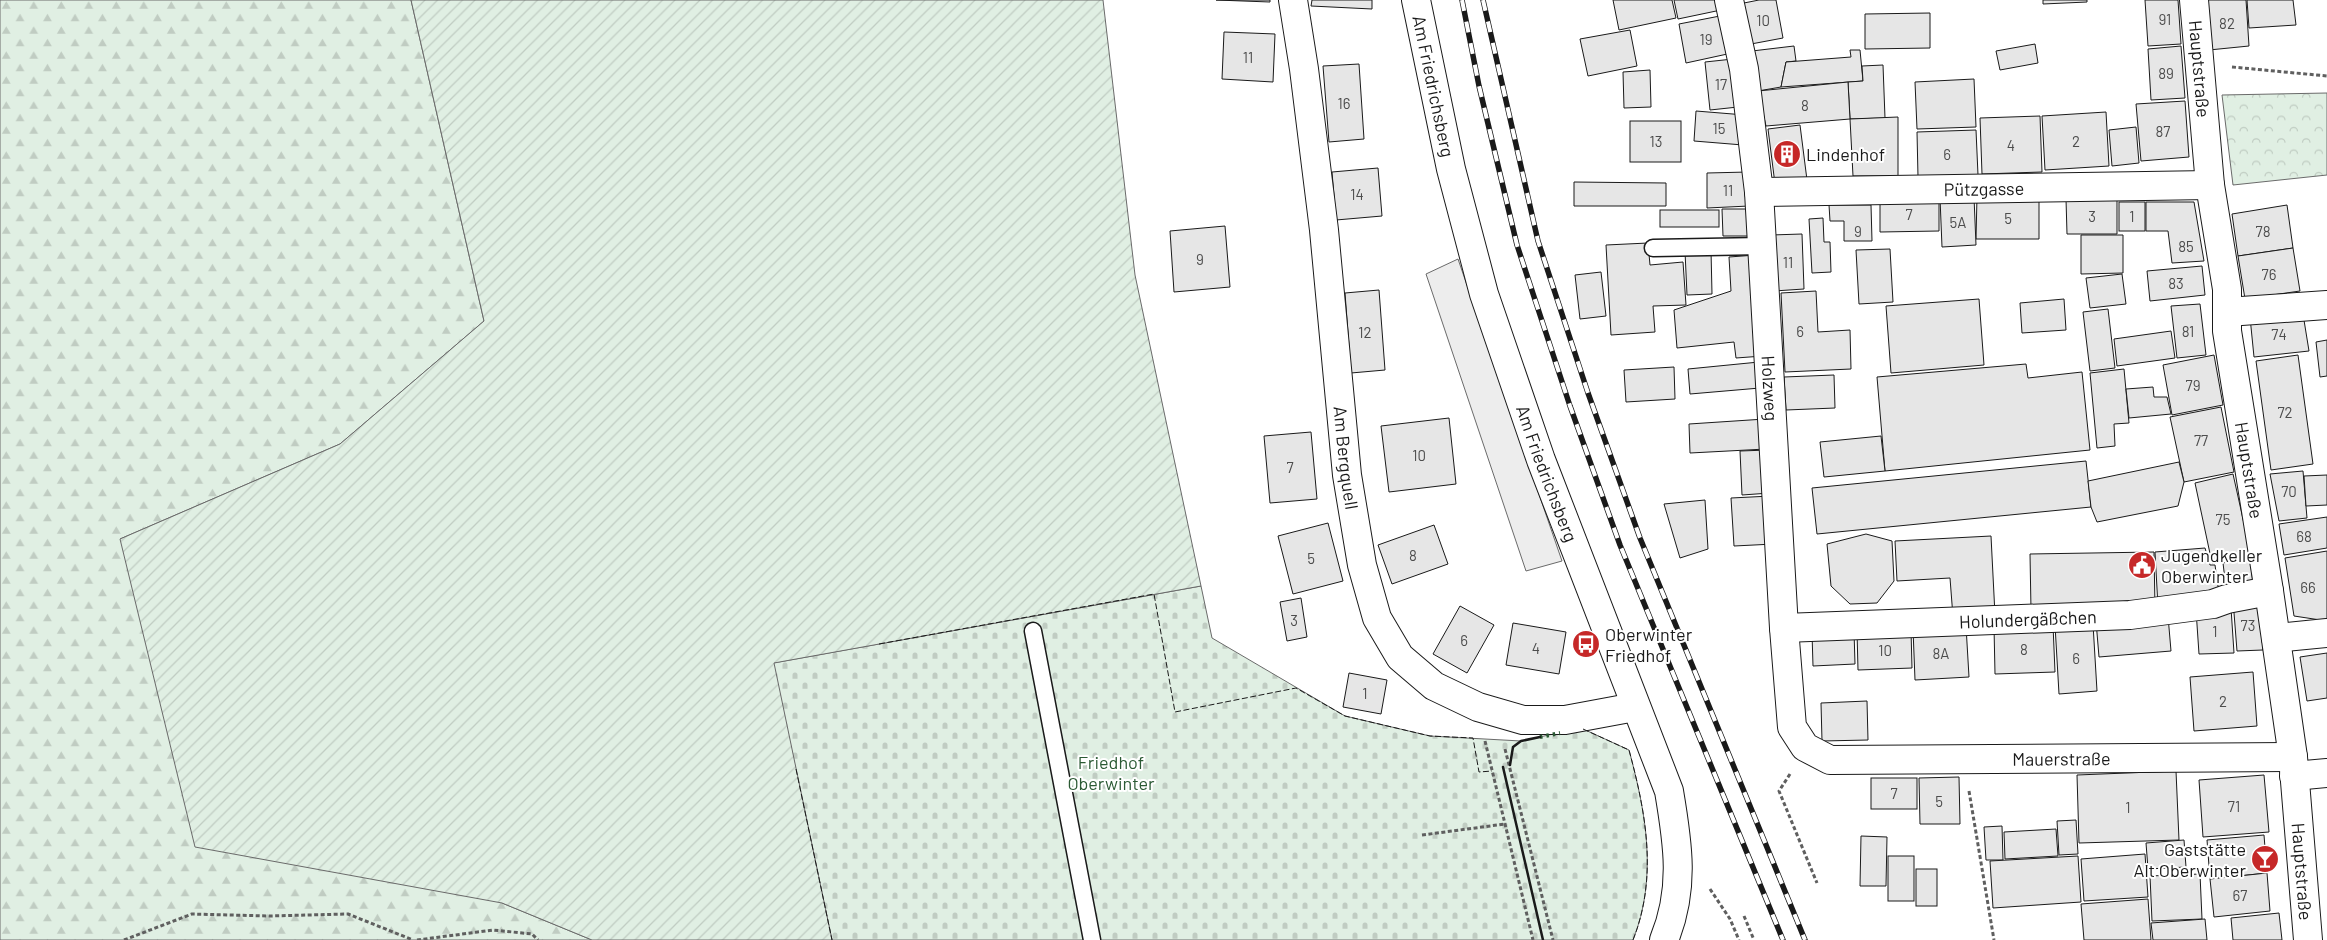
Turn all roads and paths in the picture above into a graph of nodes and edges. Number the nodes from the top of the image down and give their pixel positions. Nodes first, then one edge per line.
1 (1293, 0) edge
2 (1416, 0) edge
3 (1729, 0) edge
4 (2194, 0) edge
5 (2199, 62) junction
6 (2327, 76) edge
7 (2210, 185) junction
8 (1759, 192) junction
9 (1762, 246) junction
10 (1653, 248) dead end
11 (2327, 305) edge
12 (2227, 312) junction
13 (2269, 591) junction
14 (1784, 628) junction
15 (1033, 631) dead end
16 (2327, 632) edge
17 (2276, 638) junction
18 (1635, 707) junction
19 (1484, 739) dead end
20 (1503, 740) dead end
21 (1805, 747) junction
22 (1963, 758) junction
23 (2293, 766) junction
24 (2327, 773) edge
25 (1505, 824) junction
26 (1422, 835) dead end
27 (1817, 883) dead end
28 (1744, 916) dead end
29 (124, 940) edge
30 (415, 940) edge
31 (538, 940) edge
32 (1092, 940) edge
33 (1533, 940) edge
34 (1552, 940) edge
35 (1664, 940) edge
36 (1754, 940) edge
37 (1994, 940) edge
38 (2308, 940) edge

1 - 18 street, Am Bergquell
2 - 18 street, Am Friedrichsberg
3 - 8 street, Holzweg
4 - 5 street, Hauptstraße
5 - 6 path
5 - 7 street, Hauptstraße
7 - 8 street, Pützgasse
7 - 12 street, Hauptstraße
8 - 9 street, Holzweg
9 - 10 lane
9 - 14 street, Holzweg
11 - 12 street
12 - 13 street, Hauptstraße
13 - 14 street, Holundergäßchen
13 - 17 street, Hauptstraße
14 - 21 street, Holzweg
15 - 32 lane
16 - 17 street
17 - 23 street, Hauptstraße
18 - 35 street, Am Friedrichsberg
19 - 25 path
20 - 34 path
21 - 22 street, Mauerstraße
21 - 27 path
22 - 23 street, Mauerstraße
22 - 37 path
23 - 24 street, Mauerstraße
23 - 38 street, Hauptstraße
25 - 26 path
25 - 33 path
28 - 36 path
29 - 30 path
30 - 31 path

